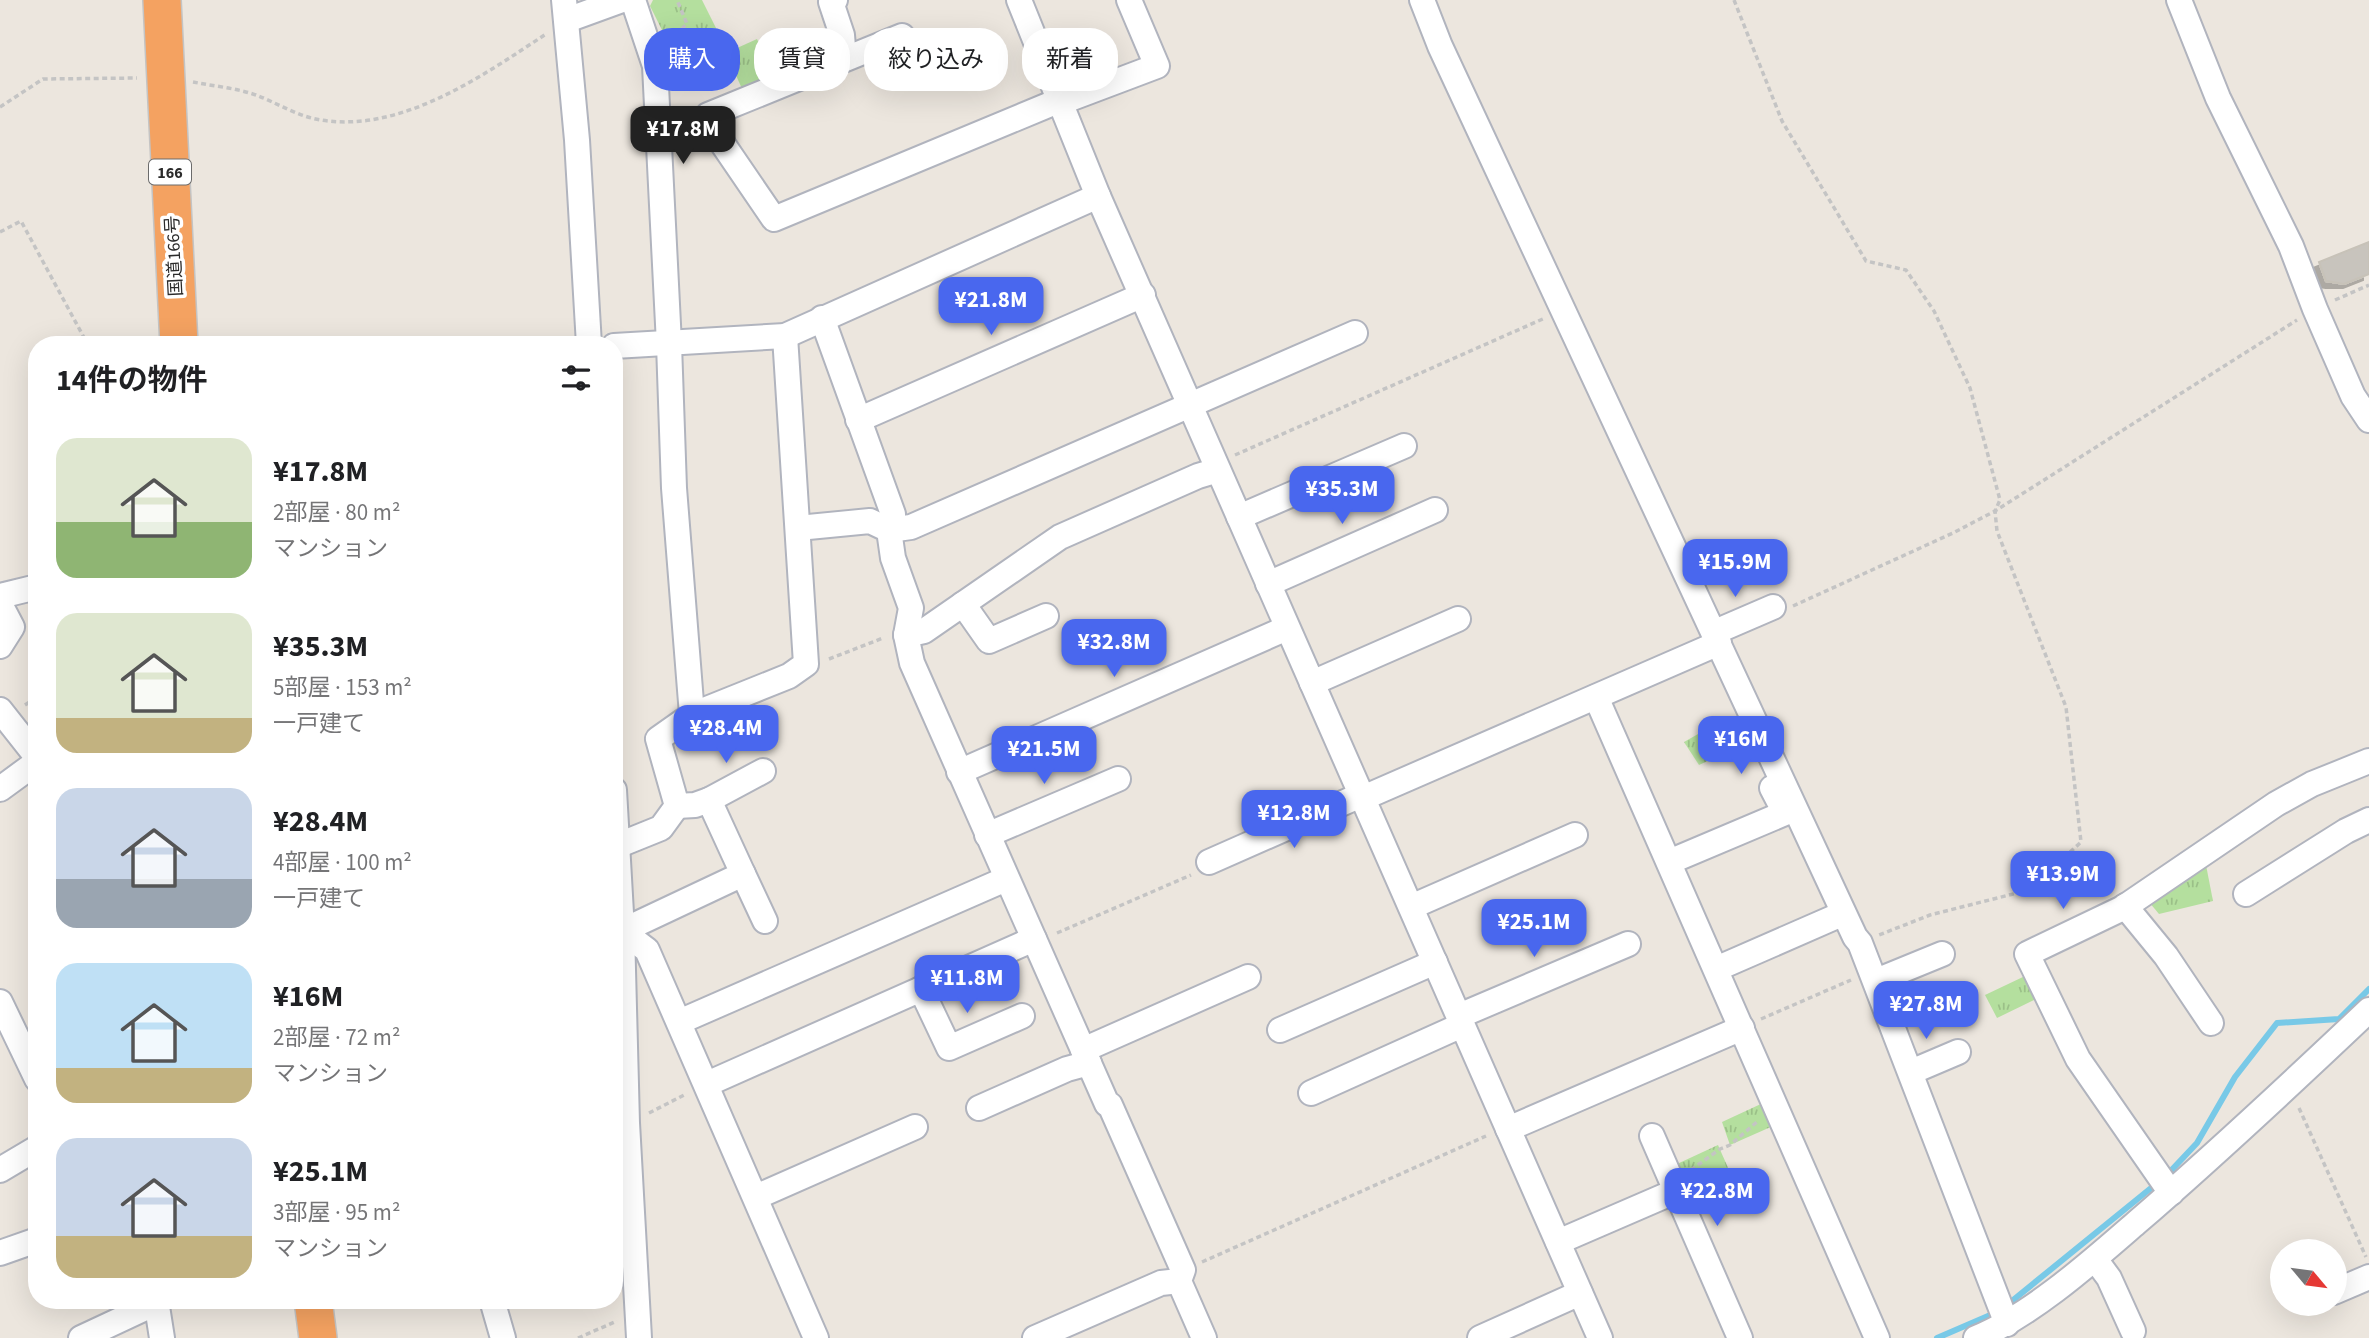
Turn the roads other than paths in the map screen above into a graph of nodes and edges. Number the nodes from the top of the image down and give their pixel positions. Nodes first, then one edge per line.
1 (162, 0) edge
2 (622, 0) edge
3 (633, 0) edge
4 (1019, 0) edge
5 (1129, 0) edge
6 (1422, 0) edge
7 (2179, 0) edge
8 (832, 1) edge
9 (566, 10) edge
10 (840, 28) edge
11 (766, 91) edge
12 (1059, 102) junction
13 (1098, 196) junction
14 (1143, 295) junction
15 (822, 318) junction
16 (1355, 334) dead end
17 (179, 336) edge
18 (588, 336) edge
19 (785, 336) junction
20 (669, 344) junction
21 (623, 346) edge
22 (1190, 404) junction
23 (858, 420) junction
24 (2369, 420) edge
25 (1404, 446) dead end
26 (1218, 470) junction
27 (1435, 510) dead end
28 (1239, 517) junction
29 (798, 528) junction
30 (889, 530) junction
31 (1268, 584) junction
32 (28, 589) edge
33 (0, 596) edge
34 (0, 604) edge
35 (963, 604) junction
36 (1773, 607) road end
37 (1046, 616) dead end
38 (1458, 619) dead end
39 (1287, 628) junction
40 (906, 635) junction
41 (1713, 641) junction
42 (0, 646) edge
43 (1312, 683) junction
44 (1596, 697) junction
45 (0, 710) edge
46 (692, 715) junction
47 (28, 747) edge
48 (2369, 761) edge
49 (28, 766) edge
50 (763, 771) dead end
51 (960, 772) junction
52 (1118, 779) dead end
53 (0, 789) edge
54 (1362, 797) junction
55 (709, 800) junction
56 (677, 806) junction
57 (2369, 820) edge
58 (987, 835) junction
59 (1575, 835) dead end
60 (623, 844) edge
61 (1209, 862) road end
62 (1669, 862) junction
63 (743, 874) junction
64 (1006, 879) junction
65 (2246, 894) dead end
66 (2125, 906) junction
67 (1411, 907) junction
68 (1835, 917) dead end
69 (765, 921) dead end
70 (623, 930) edge
71 (623, 931) edge
72 (1035, 941) junction
73 (1628, 944) dead end
74 (1942, 954) dead end
75 (1435, 962) junction
76 (623, 969) edge
77 (1716, 969) junction
78 (1874, 976) junction
79 (1248, 977) dead end
80 (922, 989) junction
81 (0, 1002) edge
82 (2369, 1010) edge
83 (1022, 1016) dead end
84 (1461, 1021) junction
85 (679, 1022) junction
86 (2211, 1023) dead end
87 (1742, 1027) junction
88 (1280, 1030) dead end
89 (1958, 1052) dead end
90 (1086, 1056) junction
91 (28, 1060) edge
92 (1910, 1072) junction
93 (707, 1084) junction
94 (1311, 1093) dead end
95 (979, 1108) dead end
96 (915, 1127) dead end
97 (1507, 1128) junction
98 (1652, 1136) dead end
99 (28, 1153) edge
100 (0, 1170) edge
101 (2164, 1184) junction
102 (1673, 1185) junction
103 (756, 1197) junction
104 (1558, 1242) junction
105 (28, 1243) edge
106 (0, 1253) edge
107 (2095, 1259) junction
108 (1181, 1275) junction
109 (2369, 1277) edge
110 (2347, 1286) edge
111 (1580, 1293) junction
112 (141, 1309) edge
113 (157, 1309) edge
114 (314, 1309) edge
115 (495, 1309) edge
116 (2003, 1321) edge
117 (2133, 1331) dead end
118 (81, 1338) edge
119 (162, 1338) edge
120 (318, 1338) edge
121 (503, 1338) edge
122 (639, 1338) edge
123 (816, 1338) edge
124 (1035, 1338) edge
125 (1204, 1338) edge
126 (1480, 1338) edge
127 (1600, 1338) edge
128 (1740, 1338) edge
129 (1877, 1338) edge
130 (1976, 1338) edge

1 - 17 highway, 国道166号 / 166
2 - 9 street
3 - 20 street
4 - 12 street
5 - 12 street
6 - 41 street
7 - 24 street
8 - 10 street
9 - 18 street
11 - 12 street
12 - 13 street
13 - 14 street
13 - 15 street
14 - 22 street
14 - 23 street
15 - 19 street
15 - 23 street
16 - 22 street
19 - 20 street
19 - 29 street
20 - 21 street
20 - 46 street
22 - 26 street
22 - 30 street
23 - 30 street
25 - 28 street
26 - 28 street
26 - 35 street
27 - 31 street
28 - 31 street
29 - 30 street
29 - 46 street
30 - 40 street
31 - 39 street
32 - 33 street
34 - 42 street
35 - 37 street
35 - 40 street
36 - 41 street
38 - 43 street
39 - 43 street
39 - 51 street
40 - 51 street
41 - 44 street
41 - 62 street
41 - 78 street
43 - 54 street
44 - 54 street
44 - 62 street
45 - 47 street
46 - 56 street
48 - 66 street
49 - 53 street
50 - 55 street
51 - 58 street
52 - 58 street
54 - 61 street
54 - 67 street
55 - 56 street
55 - 63 street
56 - 60 street
57 - 65 street
58 - 64 street
59 - 67 street
62 - 77 street
63 - 69 street
63 - 70 street
64 - 72 street
64 - 85 street
66 - 86 street
66 - 101 street
67 - 75 street
68 - 77 street
71 - 85 street
72 - 80 street
72 - 90 street
73 - 84 street
74 - 78 street
75 - 84 street
75 - 88 street
76 - 122 street
77 - 87 street
78 - 92 street
79 - 90 street
80 - 83 street
80 - 93 street
81 - 91 street
82 - 101 street
84 - 94 street
84 - 97 street
85 - 93 street
87 - 97 street
87 - 129 street
89 - 92 street
90 - 95 street
90 - 108 street
92 - 116 street
93 - 103 street
96 - 103 street
97 - 104 street
98 - 102 street
99 - 100 street
101 - 107 street
102 - 104 street
102 - 128 street
103 - 123 street
104 - 111 street
105 - 106 street
107 - 116 street
107 - 117 street
108 - 124 street
108 - 125 street
109 - 110 street
111 - 126 street
111 - 127 street
112 - 118 street
113 - 119 street
114 - 120 highway
115 - 121 street
116 - 130 street

